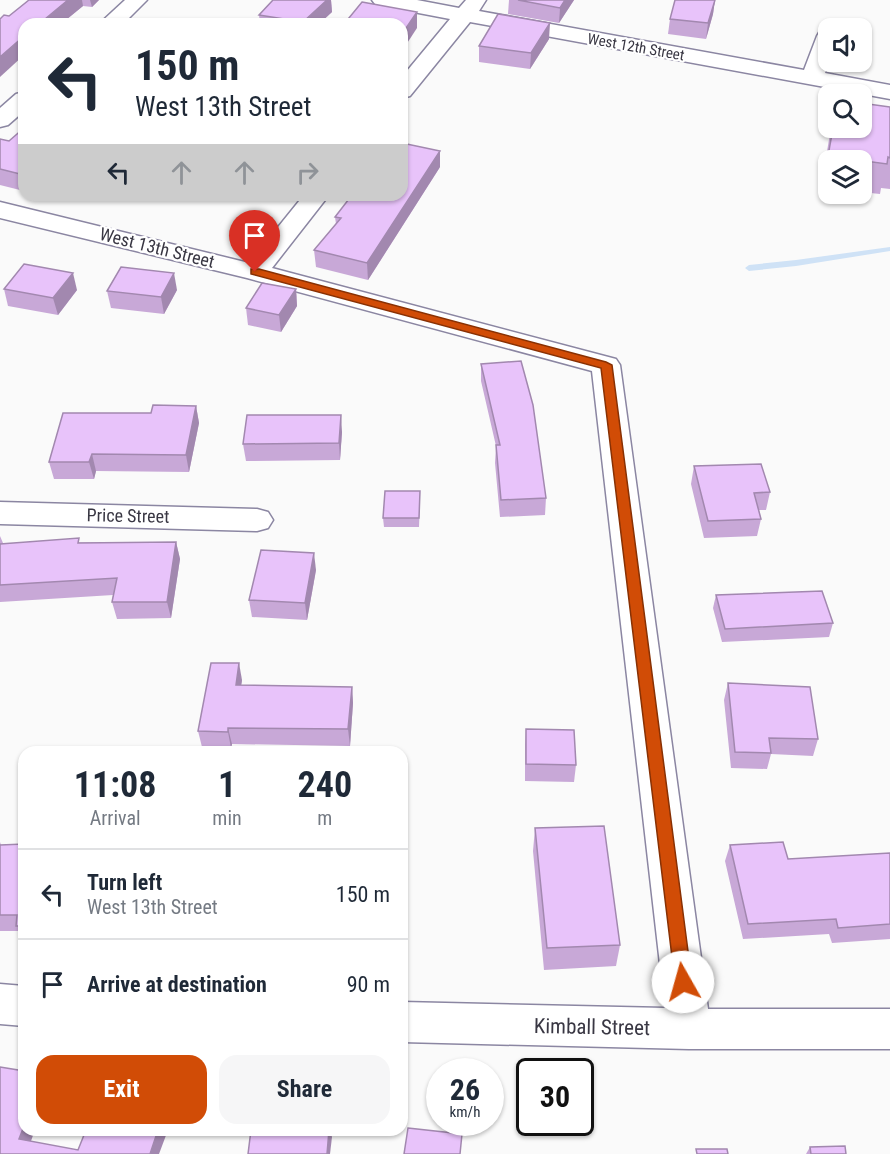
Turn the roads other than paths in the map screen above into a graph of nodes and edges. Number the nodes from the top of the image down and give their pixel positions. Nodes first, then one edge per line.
1 (137, 0) edge
2 (382, 0) edge
3 (470, 8) edge
4 (117, 18) edge
5 (818, 63) edge
6 (812, 78) junction
7 (408, 84) edge
8 (890, 92) edge
9 (18, 104) edge
10 (0, 120) edge
11 (312, 201) edge
12 (0, 210) edge
13 (255, 272) junction
14 (0, 513) edge
15 (256, 520) dead end
16 (0, 1004) edge
17 (18, 1006) edge
18 (408, 1022) edge
19 (689, 1029) junction
20 (890, 1029) edge

1 - 4 street
2 - 3 street, West 12th Street
3 - 6 street, West 12th Street
3 - 7 street
5 - 6 street
6 - 8 street, West 12th Street
9 - 10 street
11 - 13 street
12 - 13 street, West 13th Street
13 - 19 street, West 13th Street
14 - 15 street, Price Street
16 - 17 street
18 - 19 street, Kimball Street
19 - 20 street, Kimball Street

